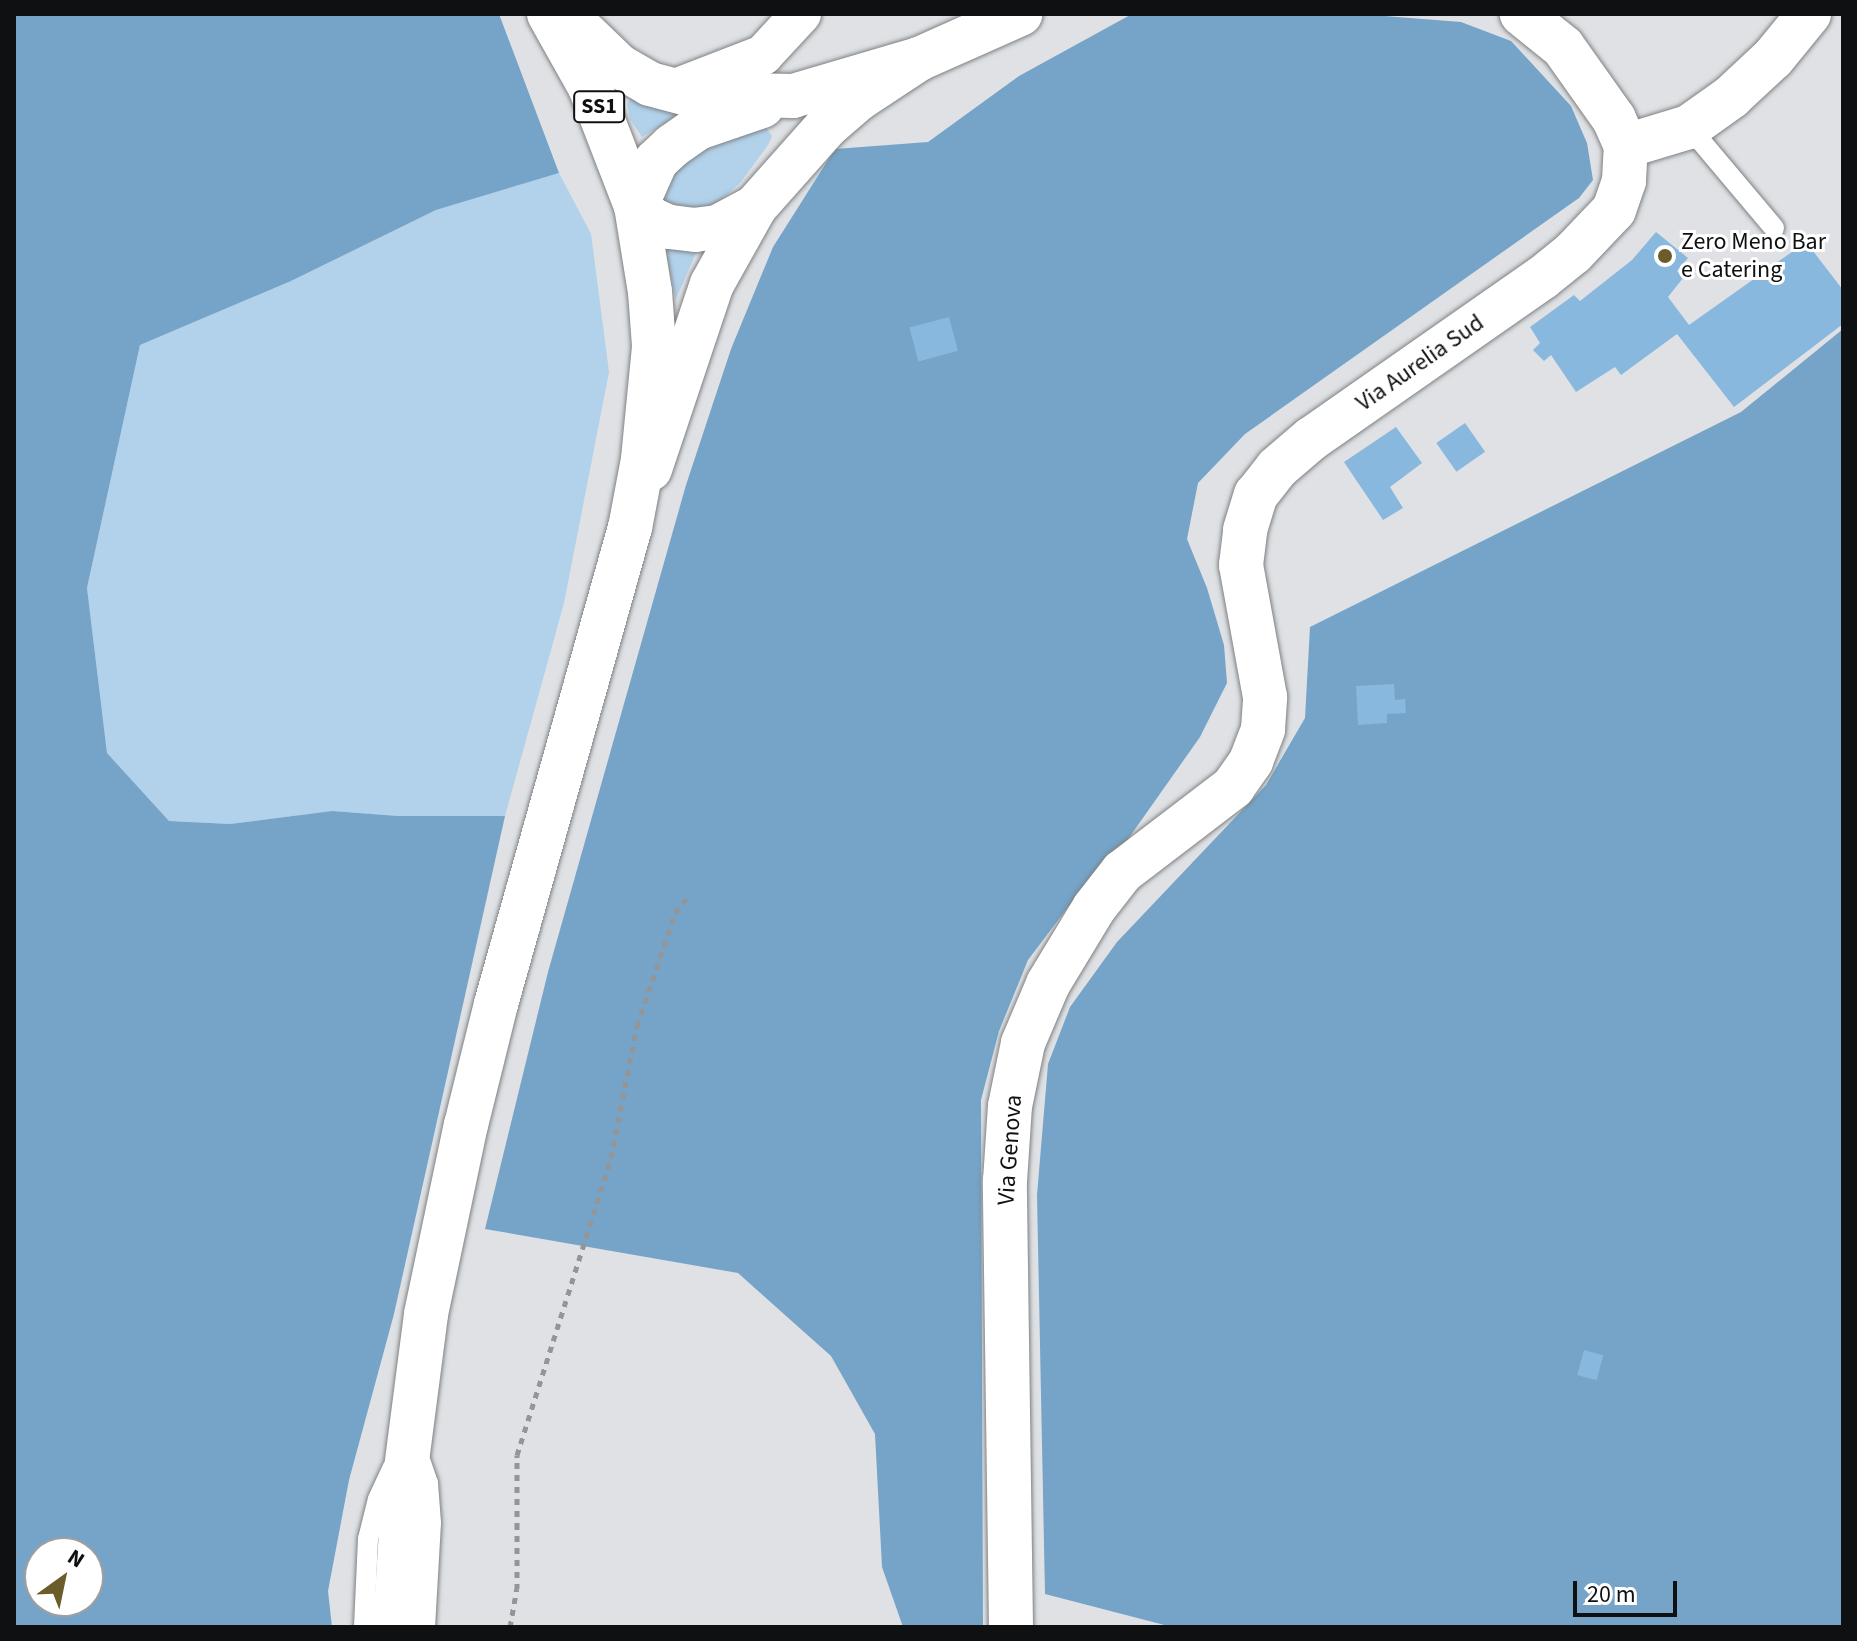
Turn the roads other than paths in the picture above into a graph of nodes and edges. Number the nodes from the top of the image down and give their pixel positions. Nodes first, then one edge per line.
1 (549, 14) edge
2 (565, 14) edge
3 (801, 14) edge
4 (1020, 14) edge
5 (1522, 14) edge
6 (1809, 14) edge
7 (919, 59) junction
8 (673, 90) junction
9 (793, 96) junction
10 (1689, 127) junction
11 (1626, 146) junction
12 (636, 206) junction
13 (755, 207) junction
14 (1774, 228) dead end
15 (630, 528) junction
16 (1251, 761) joint
17 (411, 1431) junction
18 (364, 1627) edge
19 (395, 1627) edge
20 (425, 1627) edge
21 (1011, 1627) edge

1 - 12 main road, SS1
2 - 8 main road, SS1
3 - 8 street
4 - 7 main road, SS1
5 - 11 main road
6 - 10 main road
7 - 9 main road, SS1
7 - 13 main road, SS1
8 - 9 main road, SS1
9 - 12 main road, SS1
10 - 11 main road
10 - 14 lane
11 - 16 main road, Via Aurelia Sud
12 - 13 main road, SS1
12 - 15 main road
13 - 15 main road
15 - 17 main road
16 - 21 main road, Via Genova
17 - 18 lane
17 - 19 main road
17 - 20 lane

